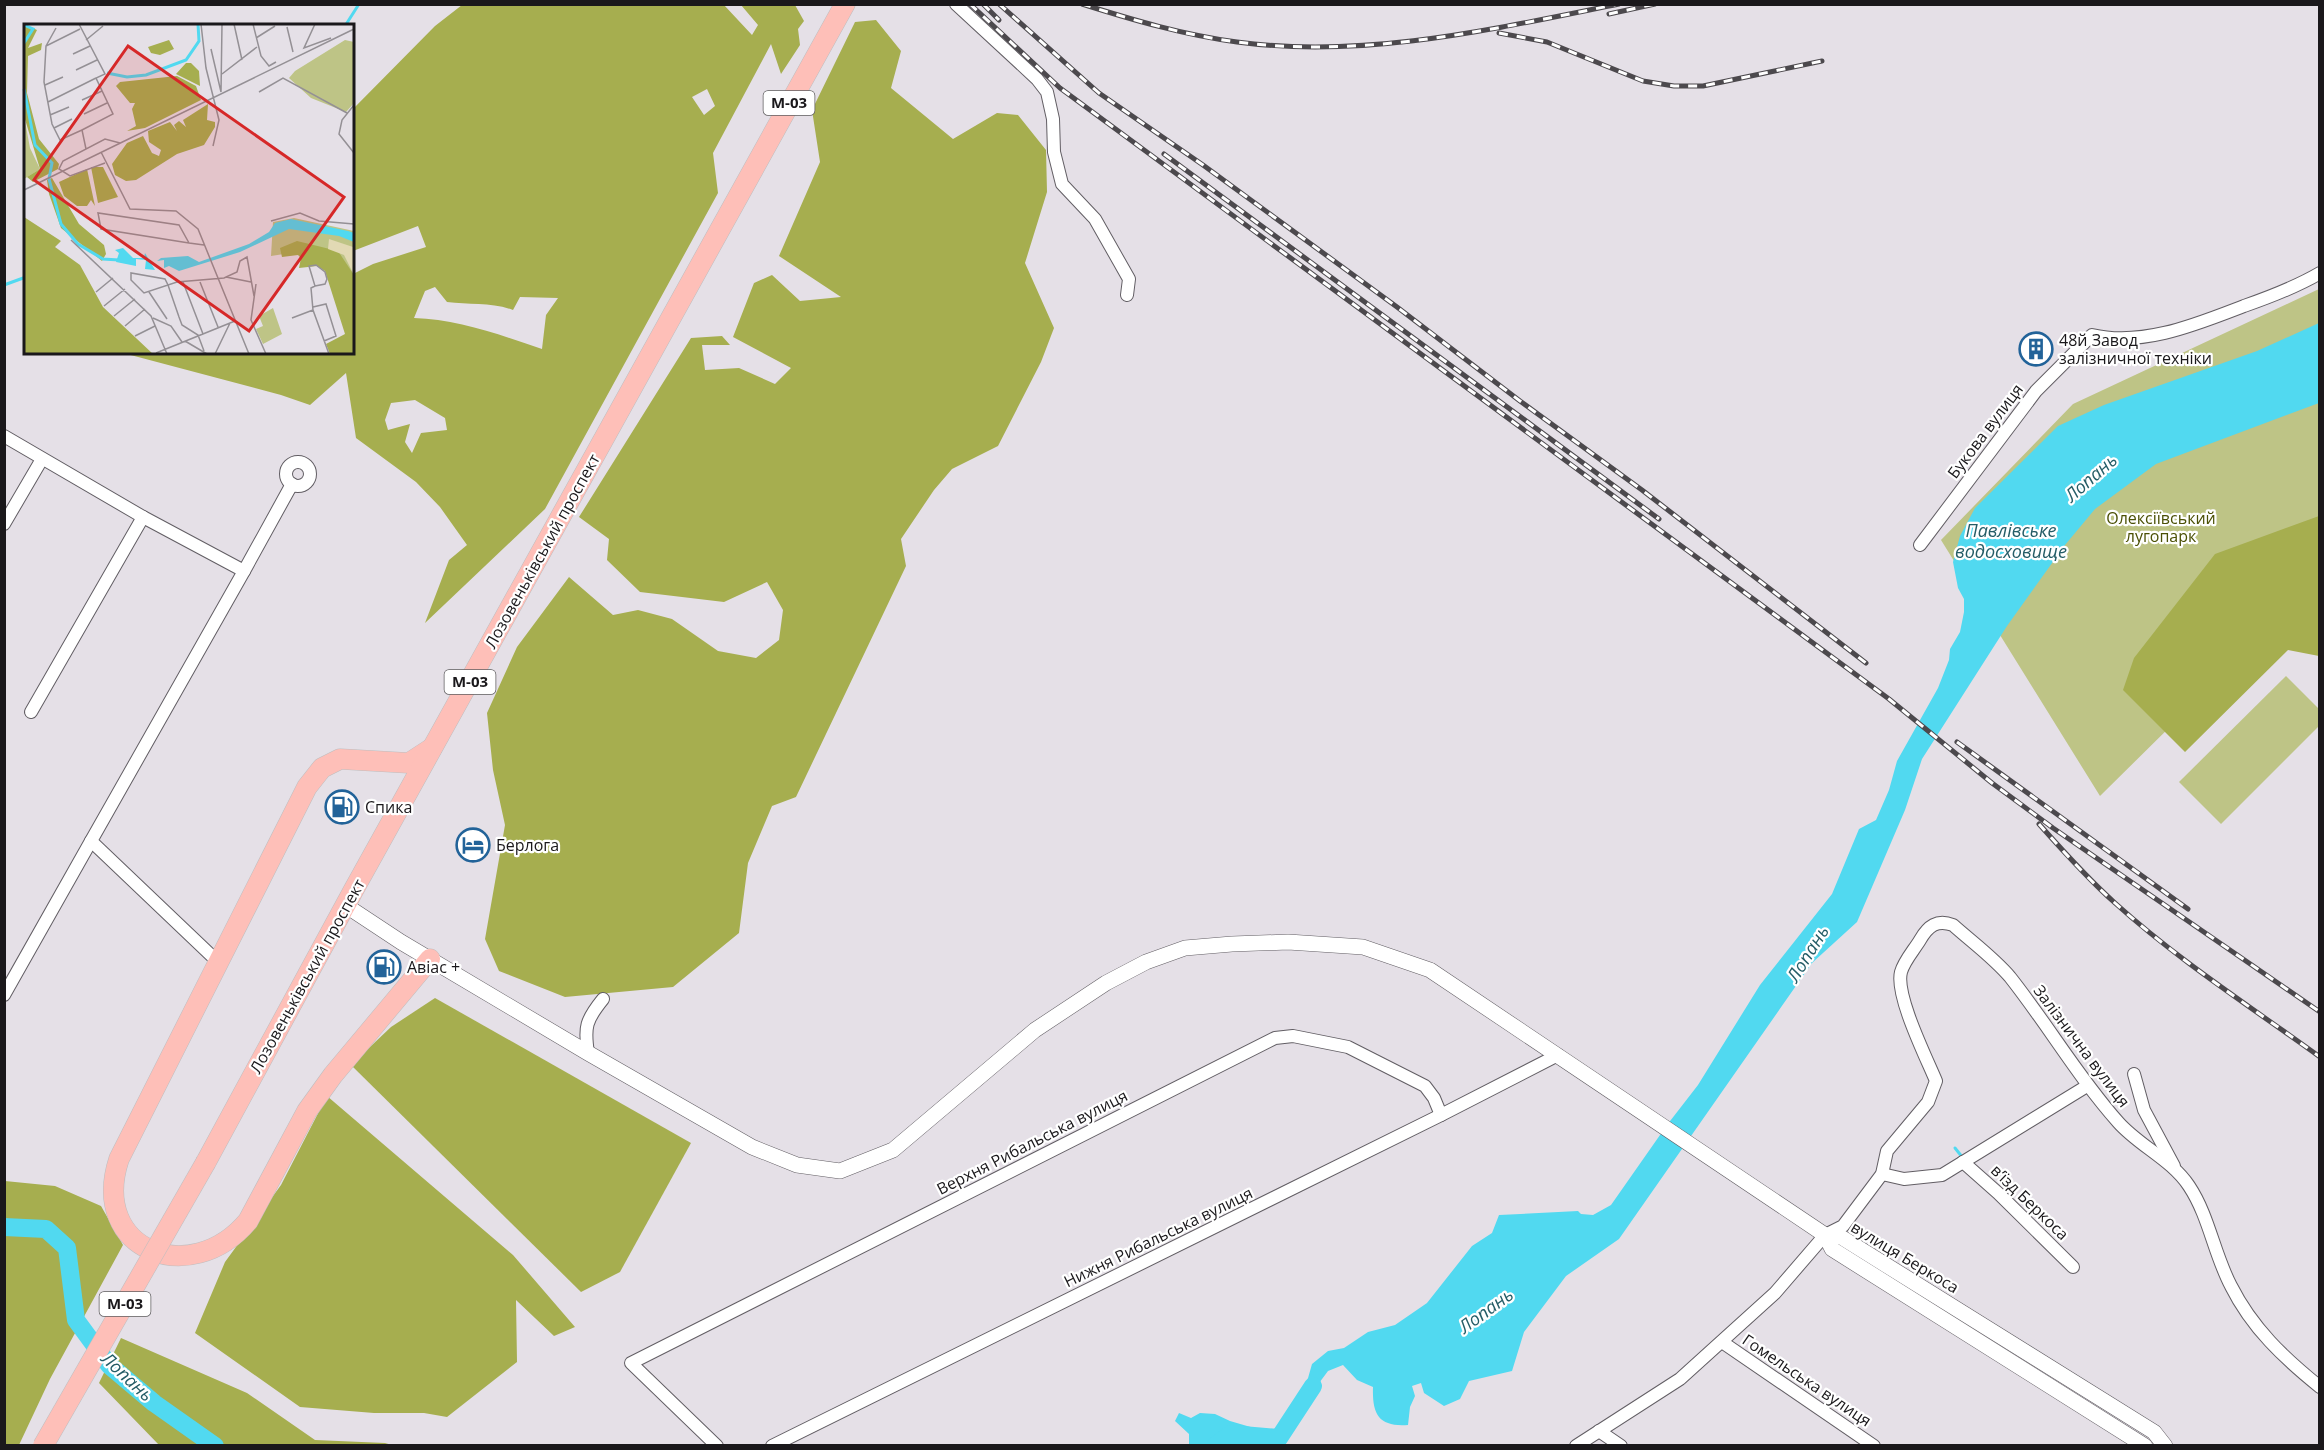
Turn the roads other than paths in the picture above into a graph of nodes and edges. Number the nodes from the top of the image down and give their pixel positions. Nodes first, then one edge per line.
1 (845, 4) edge
2 (956, 4) edge
3 (2319, 273) edge
4 (1127, 295) dead end
5 (4, 436) edge
6 (42, 459) junction
7 (292, 484) dead end
8 (143, 517) junction
9 (4, 524) edge
10 (1920, 545) dead end
11 (244, 571) junction
12 (31, 712) dead end
13 (434, 747) junction
14 (91, 841) junction
15 (345, 905) junction
16 (430, 959) junction
17 (218, 961) junction
18 (4, 994) edge
19 (603, 999) dead end
20 (588, 1053) junction
21 (1558, 1056) junction
22 (2134, 1074) dead end
23 (2087, 1086) junction
24 (1441, 1115) junction
25 (1966, 1161) junction
26 (2178, 1172) junction
27 (1882, 1174) junction
28 (1825, 1235) junction
29 (2073, 1267) dead end
30 (1722, 1342) junction
31 (2319, 1388) edge
32 (1599, 1431) junction
33 (43, 1446) edge
34 (717, 1446) edge
35 (772, 1446) edge
36 (1576, 1446) edge
37 (1621, 1446) edge
38 (1874, 1446) edge
39 (2145, 1446) edge
40 (2165, 1446) edge

1 - 13 highway, Лозовеньківський проспект / М-03
2 - 4 street
3 - 10 street, Букова вулиця
5 - 6 street
6 - 8 street
6 - 9 street
7 - 11 street
8 - 11 street
8 - 12 street
11 - 14 street
13 - 15 highway, Лозовеньківський проспект / М-03
13 - 17 highway
14 - 17 street
14 - 18 street
15 - 16 street
15 - 33 highway, Лозовеньківський проспект / М-03, bridge
16 - 17 highway
16 - 20 street
19 - 20 street
20 - 21 street
21 - 24 street, Нижня Рибальська вулиця
21 - 28 street
22 - 26 street
23 - 25 street
23 - 26 street, Залізнична вулиця
23 - 27 street, Залізнична вулиця
24 - 34 street, Верхня Рибальська вулиця
24 - 35 street, Нижня Рибальська вулиця
25 - 27 street
25 - 29 street, в’їзд Беркоса
26 - 31 street, Залізнична вулиця
27 - 28 street
28 - 30 street
28 - 39 street, вулиця Беркоса
28 - 40 street, вулиця Беркоса
30 - 32 street
30 - 38 street, Гомельська вулиця
32 - 36 street
32 - 37 street

